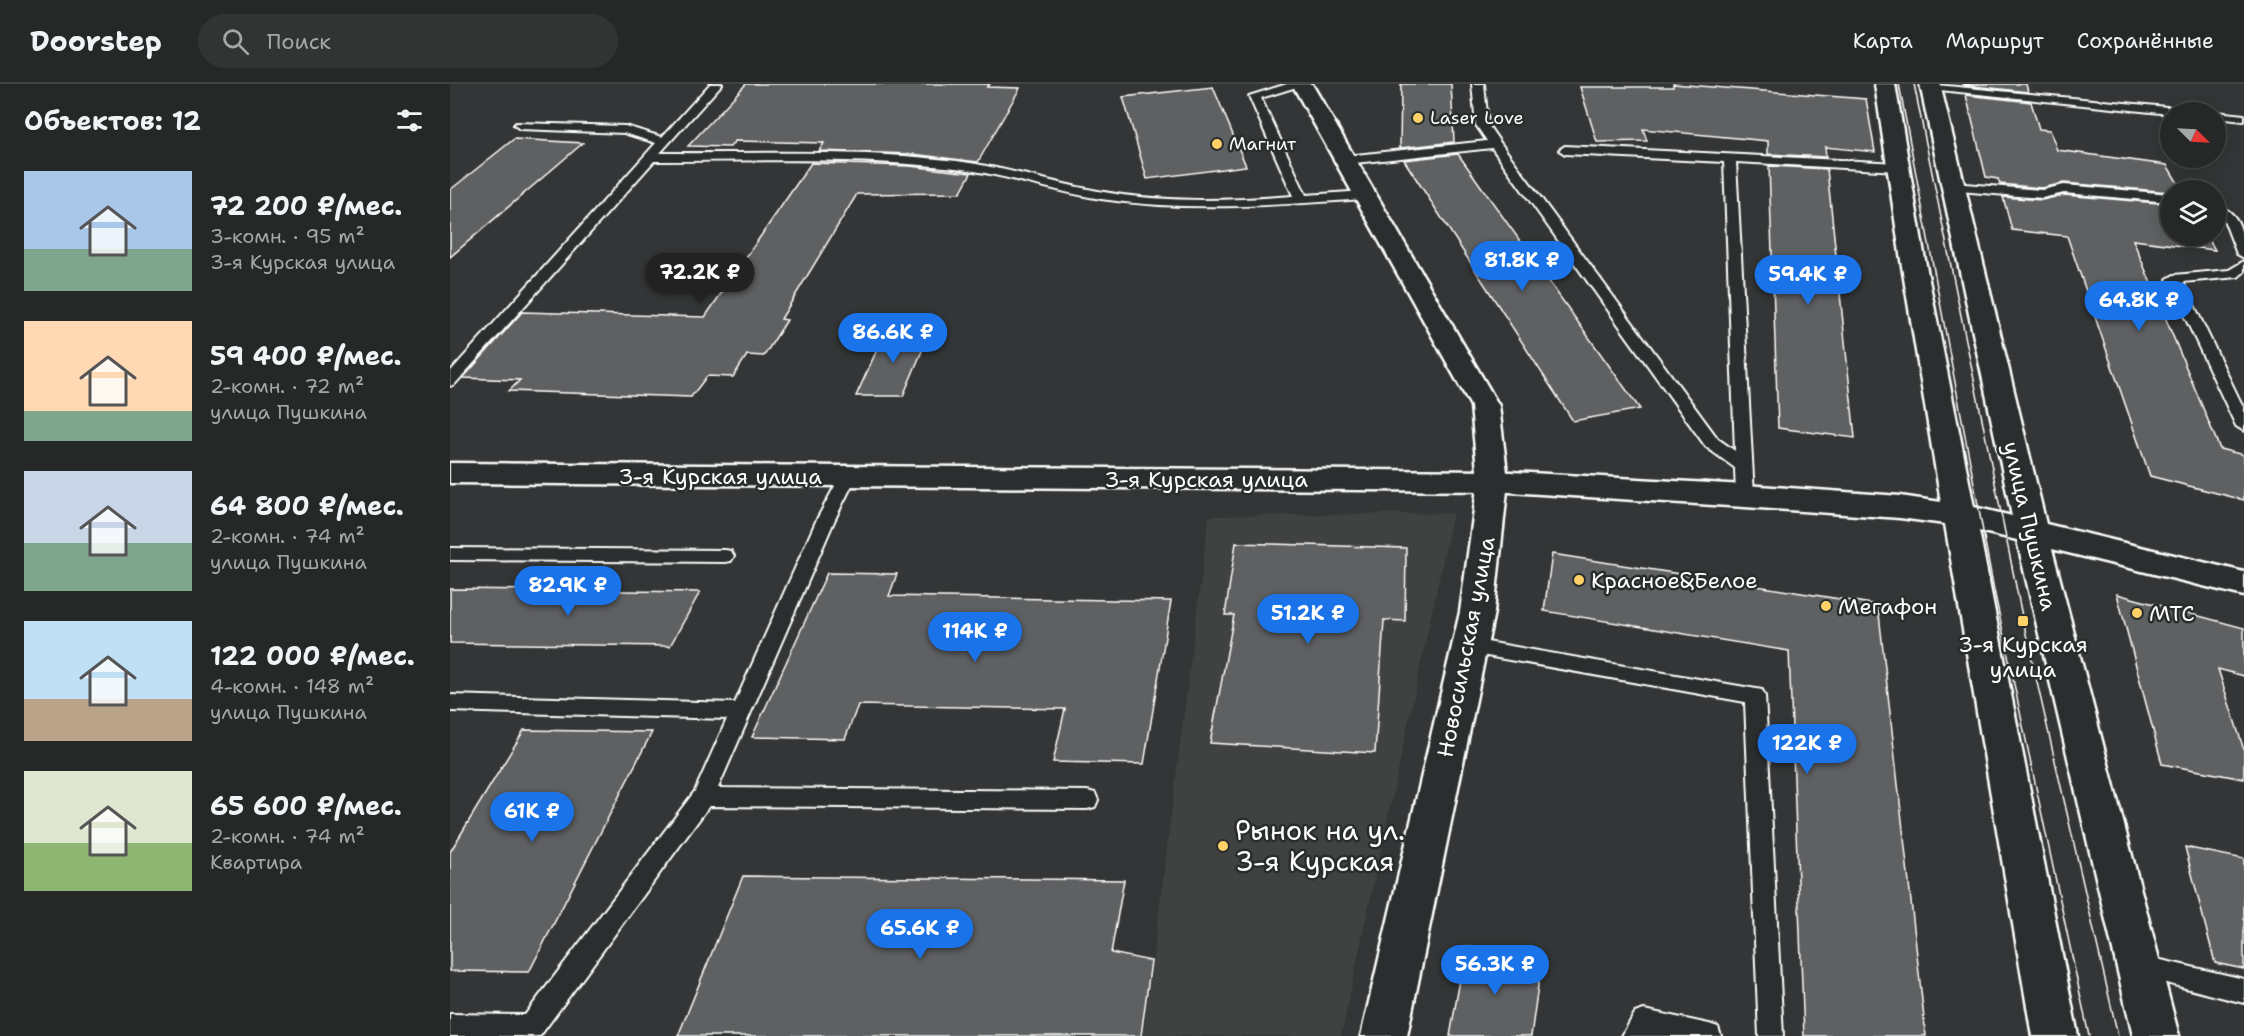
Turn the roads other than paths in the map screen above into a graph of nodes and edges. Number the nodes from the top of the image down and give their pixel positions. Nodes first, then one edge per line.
1 (716, 84) edge
2 (1301, 84) edge
3 (1478, 84) edge
4 (1885, 84) edge
5 (1930, 85) edge
6 (2160, 109) edge
7 (2226, 116) edge
8 (2244, 118) edge
9 (520, 125) dead end
10 (664, 142) junction
11 (1495, 144) junction
12 (1565, 150) dead end
13 (650, 157) junction
14 (1730, 157) junction
15 (1346, 160) junction
16 (1898, 167) junction
17 (1952, 187) junction
18 (1365, 195) junction
19 (2160, 197) edge
20 (1301, 200) junction
21 (2226, 215) edge
22 (2244, 254) edge
23 (2244, 265) edge
24 (450, 381) edge
25 (2244, 426) edge
26 (1743, 465) junction
27 (450, 473) edge
28 (848, 477) junction
29 (1493, 481) junction
30 (1745, 496) junction
31 (1960, 515) junction
32 (2031, 531) junction
33 (450, 554) edge
34 (725, 556) dead end
35 (2244, 584) edge
36 (1470, 646) junction
37 (450, 703) edge
38 (741, 711) junction
39 (703, 797) junction
40 (1087, 800) dead end
41 (2139, 966) junction
42 (2244, 991) edge
43 (450, 1026) edge
44 (1384, 1036) edge
45 (1634, 1036) edge
46 (1709, 1036) edge
47 (1771, 1036) edge
48 (2055, 1036) edge
49 (2156, 1036) edge

1 - 10 lane
2 - 15 main road, Новосильская улица
2 - 20 lane
3 - 11 lane
4 - 16 main road
5 - 6 lane
5 - 17 main road, улица Пушкина
7 - 8 lane
9 - 10 lane
10 - 13 lane
11 - 15 lane
11 - 26 lane
12 - 14 lane
13 - 20 lane
13 - 24 lane
14 - 16 lane
14 - 26 lane
15 - 18 main road, Новосильская улица
16 - 31 main road
17 - 19 lane
17 - 32 main road, улица Пушкина
18 - 20 lane
18 - 29 main road, Новосильская улица
21 - 22 lane
23 - 25 lane
26 - 30 lane
27 - 28 main road, 3-я Курская улица
28 - 29 main road, 3-я Курская улица
28 - 38 lane
29 - 30 main road, 3-я Курская улица
29 - 36 main road, Новосильская улица
30 - 31 main road, 3-я Курская улица
31 - 32 main road, 3-я Курская улица
31 - 48 main road
32 - 35 main road, 3-я Курская улица
32 - 41 main road, улица Пушкина
33 - 34 lane
36 - 44 main road, Новосильская улица
36 - 47 lane
37 - 38 lane
38 - 39 lane
39 - 40 lane
39 - 43 lane
41 - 42 lane
41 - 49 main road, улица Пушкина
45 - 46 lane

